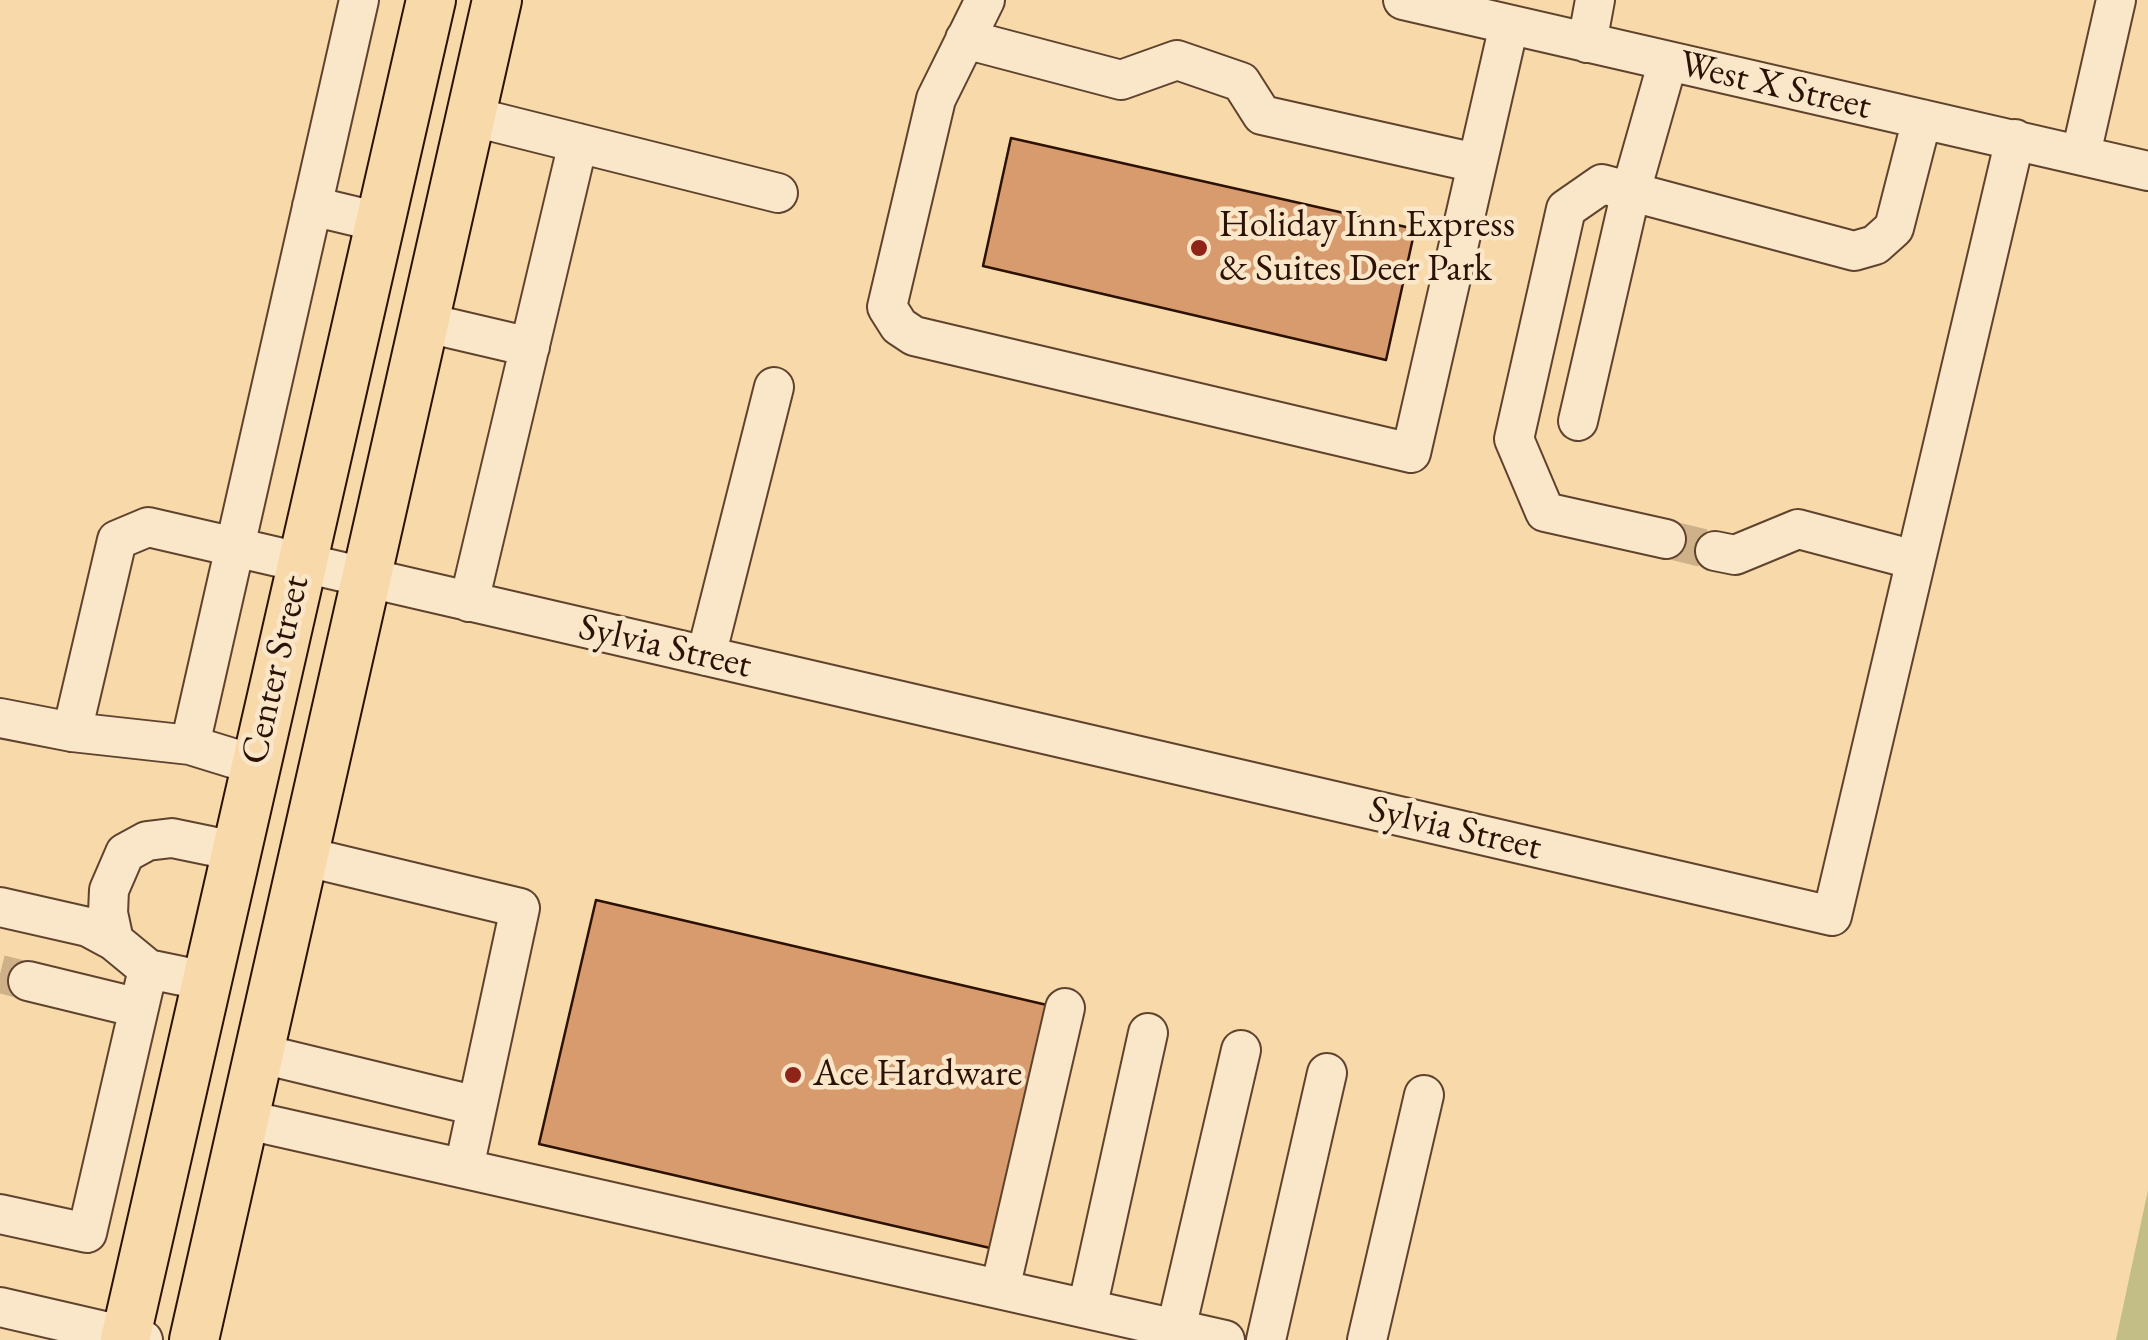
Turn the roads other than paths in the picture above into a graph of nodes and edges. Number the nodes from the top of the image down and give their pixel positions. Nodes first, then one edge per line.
1 (358, 0) edge
2 (431, 0) edge
3 (497, 0) edge
4 (984, 0) edge
5 (1403, 0) edge
6 (1596, 0) edge
7 (2116, 0) edge
8 (1509, 24) junction
9 (965, 40) junction
10 (1587, 43) junction
11 (1668, 61) junction
12 (470, 116) junction
13 (1922, 119) junction
14 (2015, 139) junction
15 (578, 144) junction
16 (2081, 154) junction
17 (1476, 163) junction
18 (2148, 171) edge
19 (1630, 191) junction
20 (778, 193) dead end
21 (312, 206) junction
22 (379, 222) junction
23 (423, 322) junction
24 (530, 347) junction
25 (774, 387) dead end
26 (1578, 421) dead end
27 (1666, 540) tunnel mouth
28 (236, 546) junction
29 (1716, 551) tunnel mouth
30 (1916, 560) junction
31 (300, 563) junction
32 (365, 578) junction
33 (469, 602) junction
34 (706, 656) junction
35 (0, 718) edge
36 (72, 732) junction
37 (190, 745) junction
38 (255, 765) junction
39 (235, 851) junction
40 (303, 856) junction
41 (0, 906) edge
42 (114, 940) junction
43 (148, 968) junction
44 (28, 981) tunnel mouth
45 (206, 981) junction
46 (139, 1008) junction
47 (1065, 1008) dead end
48 (1148, 1032) dead end
49 (1242, 1050) dead end
50 (258, 1054) junction
51 (1327, 1073) dead end
52 (1424, 1094) dead end
53 (179, 1101) junction
54 (478, 1106) junction
55 (243, 1119) junction
56 (104, 1159) junction
57 (464, 1168) junction
58 (163, 1174) junction
59 (0, 1214) edge
60 (1000, 1289) junction
61 (0, 1307) edge
62 (1087, 1309) junction
63 (1176, 1329) junction
64 (132, 1339) edge
65 (194, 1340) edge
66 (1225, 1340) edge
67 (1266, 1340) edge
68 (1366, 1340) edge

1 - 21 street
2 - 22 main road, Center Street
3 - 12 main road, Center Street
4 - 9 street
5 - 8 street, West X Street
6 - 10 street
7 - 16 street
8 - 10 street, West X Street
8 - 17 street
9 - 17 street
9 - 17 street
10 - 11 street, West X Street
11 - 13 street, West X Street
11 - 19 street
12 - 15 street
12 - 23 main road, Center Street
13 - 14 street, West X Street
13 - 19 street
14 - 16 street, West X Street
14 - 30 street, Sylvia Street
15 - 20 street
15 - 24 street
16 - 18 street, West X Street
19 - 26 street
19 - 27 street
21 - 22 street
21 - 28 street
22 - 31 main road, Center Street
23 - 24 street
23 - 32 main road, Center Street
24 - 33 street
25 - 34 street
28 - 31 street, Sylvia Street
28 - 36 street, Sylvia Street
28 - 37 street
29 - 30 street
30 - 34 street, Sylvia Street
31 - 32 street, Sylvia Street
31 - 38 main road, Center Street
32 - 33 street, Sylvia Street
32 - 40 main road, Center Street
33 - 34 street, Sylvia Street
35 - 36 street
36 - 37 street
37 - 38 street
38 - 39 main road, Center Street
39 - 42 street
39 - 45 main road, Center Street
40 - 50 main road, Center Street
40 - 54 street
41 - 42 street
42 - 43 street
43 - 45 street
43 - 46 street
44 - 46 street
45 - 53 main road, Center Street
46 - 56 street
47 - 60 street
48 - 62 street
49 - 63 street
50 - 54 street
50 - 55 main road, Center Street
51 - 67 street
52 - 68 street
53 - 55 main road
53 - 58 main road, Center Street
54 - 57 street
55 - 57 street
55 - 65 main road, Center Street
56 - 58 street
56 - 59 street
57 - 60 street
58 - 64 main road, Center Street
60 - 62 street
61 - 64 street
62 - 63 street
63 - 66 street

